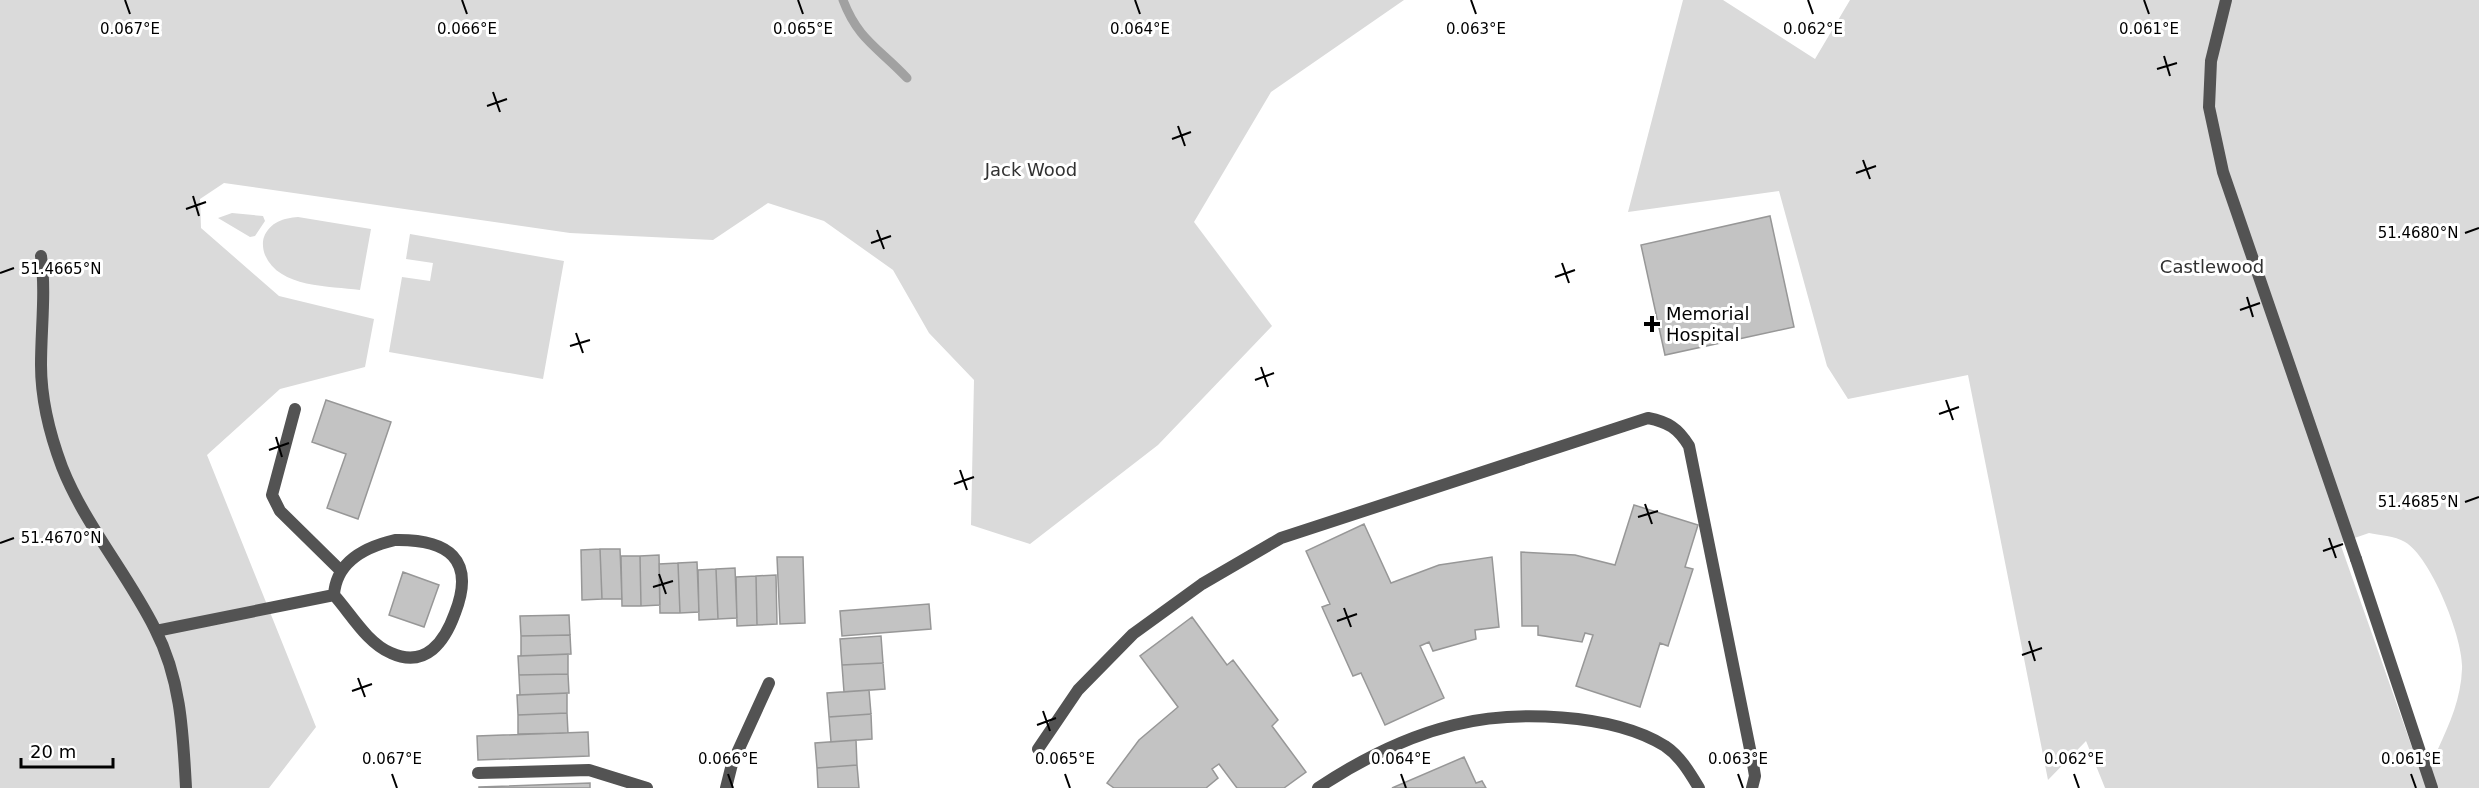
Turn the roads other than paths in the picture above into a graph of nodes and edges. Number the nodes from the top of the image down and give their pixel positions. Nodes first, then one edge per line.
1 (2226, 0) edge
2 (40, 256) dead end
3 (295, 409) dead end
4 (341, 571) junction
5 (334, 596) junction
6 (156, 631) junction
7 (769, 683) dead end
8 (1038, 749) dead end
9 (478, 774) dead end
10 (186, 788) edge
11 (646, 788) edge
12 (726, 788) edge
13 (1318, 788) edge
14 (1699, 788) edge
15 (1752, 788) edge
16 (2432, 788) edge

1 - 16 street
2 - 6 street
3 - 4 street
4 - 5 street
4 - 5 street
5 - 6 street
6 - 10 street
7 - 12 street
8 - 15 street
9 - 11 street
13 - 14 street

